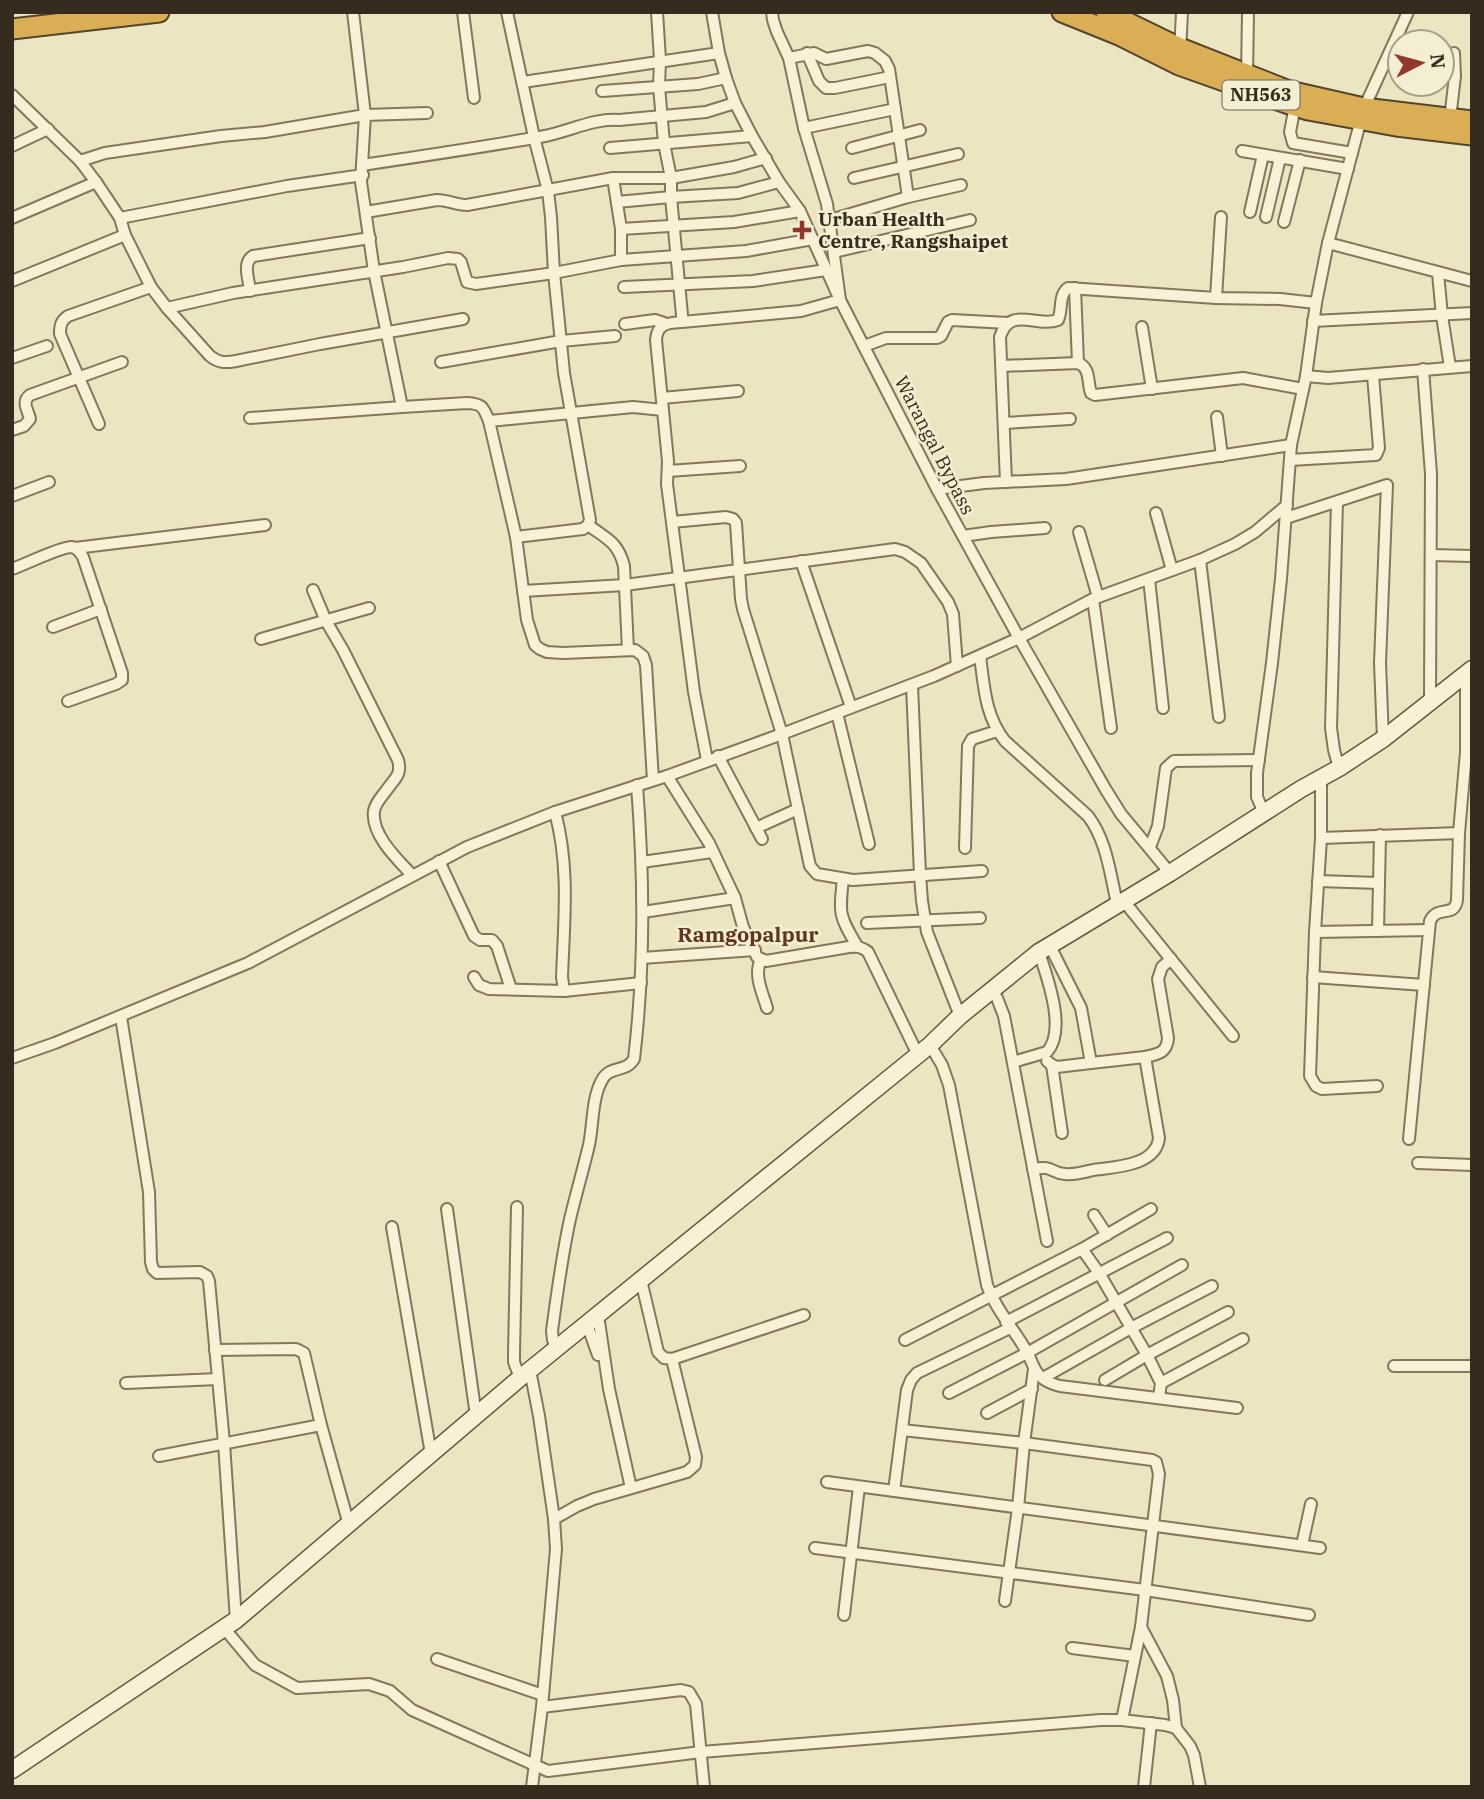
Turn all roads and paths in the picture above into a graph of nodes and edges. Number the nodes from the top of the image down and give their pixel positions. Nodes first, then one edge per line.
1 (159, 12) edge
2 (353, 12) edge
3 (463, 12) edge
4 (507, 12) edge
5 (657, 12) edge
6 (712, 12) edge
7 (772, 12) edge
8 (1062, 12) edge
9 (1106, 12) edge
10 (1182, 12) edge
11 (1248, 12) edge
12 (1408, 12) edge
13 (46, 19) edge
14 (12, 29) edge
15 (719, 53) junction
16 (807, 54) junction
17 (1179, 56) junction
18 (789, 58) junction
19 (660, 60) junction
20 (1247, 75) junction
21 (890, 77) junction
22 (726, 78) junction
23 (523, 82) junction
24 (659, 87) junction
25 (602, 91) dead end
26 (12, 95) edge
27 (1452, 98) edge
28 (474, 99) dead end
29 (735, 103) junction
30 (1295, 106) junction
31 (895, 109) junction
32 (427, 113) dead end
33 (1363, 113) junction
34 (365, 115) junction
35 (662, 116) junction
36 (1450, 119) junction
37 (1472, 121) edge
38 (804, 128) junction
39 (48, 129) junction
40 (920, 130) dead end
41 (899, 135) junction
42 (1472, 135) edge
43 (752, 136) junction
44 (534, 138) junction
45 (664, 143) junction
46 (12, 146) edge
47 (610, 148) dead end
48 (852, 148) dead end
49 (1242, 151) dead end
50 (1352, 153) junction
51 (958, 154) dead end
52 (1264, 155) junction
53 (766, 158) junction
54 (1280, 158) junction
55 (1300, 160) junction
56 (80, 161) junction
57 (903, 166) junction
58 (1348, 169) junction
59 (362, 170) junction
60 (613, 178) junction
61 (671, 178) junction
62 (855, 178) dead end
63 (96, 182) junction
64 (779, 182) junction
65 (961, 185) dead end
66 (548, 191) junction
67 (671, 197) junction
68 (908, 197) junction
69 (617, 202) junction
70 (800, 211) junction
71 (366, 212) junction
72 (1250, 212) dead end
73 (1221, 217) dead end
74 (1266, 217) dead end
75 (12, 218) edge
76 (120, 218) junction
77 (830, 220) junction
78 (970, 220) dead end
79 (1284, 222) dead end
80 (674, 225) junction
81 (621, 229) junction
82 (125, 234) junction
83 (370, 238) junction
84 (813, 239) junction
85 (1328, 243) junction
86 (834, 252) junction
87 (677, 256) junction
88 (621, 260) junction
89 (826, 270) junction
90 (374, 271) junction
91 (554, 273) junction
92 (1438, 273) junction
93 (12, 281) edge
94 (1472, 281) edge
95 (680, 284) junction
96 (152, 287) junction
97 (624, 288) dead end
98 (1075, 288) junction
99 (250, 291) junction
100 (1216, 298) junction
101 (840, 300) junction
102 (1316, 303) junction
103 (167, 308) junction
104 (1472, 313) edge
105 (1442, 316) junction
106 (463, 319) dead end
107 (1313, 321) junction
108 (682, 322) junction
109 (664, 323) junction
110 (1008, 323) junction
111 (625, 324) dead end
112 (1142, 327) dead end
113 (387, 332) junction
114 (615, 336) dead end
115 (561, 341) junction
116 (47, 346) dead end
117 (864, 346) junction
118 (12, 358) edge
119 (122, 362) dead end
120 (441, 362) dead end
121 (1077, 363) junction
122 (1002, 366) junction
123 (1472, 366) edge
124 (1450, 368) junction
125 (1423, 369) junction
126 (1373, 375) junction
127 (1306, 376) junction
128 (79, 377) junction
129 (1152, 389) junction
130 (1303, 389) junction
131 (738, 391) dead end
132 (662, 404) junction
133 (402, 407) junction
134 (571, 413) junction
135 (1217, 417) dead end
136 (250, 418) dead end
137 (1070, 419) dead end
138 (489, 421) junction
139 (1004, 423) junction
140 (99, 424) dead end
141 (12, 430) edge
142 (1291, 445) junction
143 (1222, 456) junction
144 (1290, 460) junction
145 (740, 466) dead end
146 (668, 471) junction
147 (50, 482) dead end
148 (1006, 482) junction
149 (937, 489) junction
150 (12, 496) edge
151 (1337, 502) junction
152 (1287, 505) junction
153 (1156, 513) dead end
154 (1286, 518) junction
155 (672, 522) junction
156 (265, 524) dead end
157 (588, 525) junction
158 (1045, 528) dead end
159 (1079, 532) dead end
160 (516, 537) junction
161 (963, 537) junction
162 (75, 548) junction
163 (1431, 555) junction
164 (1472, 556) edge
165 (1200, 560) junction
166 (801, 561) junction
167 (12, 569) edge
168 (739, 569) junction
169 (1172, 570) junction
170 (680, 577) junction
171 (1149, 579) junction
172 (625, 585) junction
173 (313, 590) dead end
174 (523, 591) junction
175 (1096, 598) junction
176 (369, 608) dead end
177 (101, 609) junction
178 (326, 621) junction
179 (53, 627) dead end
180 (1019, 638) junction
181 (261, 639) dead end
182 (628, 650) junction
183 (980, 656) junction
184 (957, 666) junction
185 (1469, 671) edge
186 (912, 685) junction
187 (68, 701) dead end
188 (1430, 701) junction
189 (851, 707) junction
190 (1163, 708) dead end
191 (837, 713) junction
192 (1219, 717) dead end
193 (1111, 728) dead end
194 (997, 730) junction
195 (782, 734) junction
196 (1383, 739) junction
197 (718, 756) junction
198 (706, 760) junction
199 (1259, 760) junction
200 (1339, 768) junction
201 (667, 776) junction
202 (1321, 778) junction
203 (653, 780) junction
204 (637, 785) junction
205 (798, 809) junction
206 (555, 812) junction
207 (1264, 813) junction
208 (1458, 833) junction
209 (1380, 835) junction
210 (1321, 838) junction
211 (869, 844) dead end
212 (1150, 847) junction
213 (965, 848) dead end
214 (712, 852) junction
215 (439, 861) junction
216 (642, 862) junction
217 (982, 871) dead end
218 (1170, 873) junction
219 (412, 875) junction
220 (920, 875) junction
221 (844, 879) junction
222 (1318, 881) junction
223 (1379, 883) junction
224 (735, 898) junction
225 (1120, 902) junction
226 (643, 912) junction
227 (980, 918) dead end
228 (924, 921) junction
229 (867, 923) dead end
230 (1429, 930) junction
231 (1378, 931) junction
232 (1315, 932) junction
233 (857, 946) junction
234 (1044, 949) junction
235 (755, 950) junction
236 (642, 958) junction
237 (1171, 959) junction
238 (761, 960) junction
239 (1313, 976) junction
240 (474, 977) dead end
241 (641, 984) junction
242 (1424, 985) junction
243 (511, 989) junction
244 (991, 990) junction
245 (564, 991) junction
246 (767, 1008) dead end
247 (960, 1016) junction
248 (121, 1017) junction
249 (1233, 1036) dead end
250 (924, 1050) junction
251 (1041, 1054) junction
252 (1145, 1057) junction
253 (12, 1058) edge
254 (1013, 1062) junction
255 (1091, 1063) junction
256 (1052, 1065) junction
257 (1377, 1086) dead end
258 (1062, 1133) dead end
259 (1409, 1139) dead end
260 (1418, 1163) dead end
261 (1472, 1165) edge
262 (1033, 1169) junction
263 (517, 1207) dead end
264 (447, 1209) dead end
265 (1151, 1209) dead end
266 (1094, 1214) dead end
267 (392, 1227) dead end
268 (1107, 1235) junction
269 (1167, 1238) dead end
270 (1047, 1241) dead end
271 (1082, 1249) junction
272 (1182, 1265) dead end
273 (1099, 1273) junction
274 (641, 1280) junction
275 (1212, 1286) dead end
276 (991, 1297) junction
277 (1115, 1301) junction
278 (1228, 1312) dead end
279 (804, 1315) dead end
280 (592, 1319) junction
281 (1008, 1325) junction
282 (1131, 1328) junction
283 (1243, 1339) dead end
284 (905, 1340) dead end
285 (556, 1348) junction
286 (215, 1350) junction
287 (1027, 1353) junction
288 (598, 1355) dead end
289 (1147, 1355) junction
290 (672, 1359) junction
291 (1394, 1366) dead end
292 (1472, 1366) edge
293 (1034, 1369) junction
294 (525, 1374) junction
295 (1042, 1378) junction
296 (218, 1379) junction
297 (1105, 1380) dead end
298 (126, 1383) dead end
299 (1161, 1383) junction
300 (1032, 1389) junction
301 (949, 1393) dead end
302 (1158, 1397) junction
303 (1237, 1408) dead end
304 (987, 1413) dead end
305 (476, 1416) junction
306 (321, 1425) junction
307 (902, 1430) junction
308 (224, 1443) junction
309 (1024, 1443) junction
310 (430, 1454) junction
311 (159, 1456) dead end
312 (827, 1482) dead end
313 (859, 1487) junction
314 (631, 1488) junction
315 (894, 1491) junction
316 (1311, 1504) dead end
317 (1018, 1508) junction
318 (554, 1519) junction
319 (349, 1525) junction
320 (1152, 1525) junction
321 (1302, 1545) junction
322 (815, 1548) dead end
323 (1320, 1548) dead end
324 (851, 1552) junction
325 (1009, 1573) junction
326 (1145, 1590) junction
327 (1005, 1601) dead end
328 (844, 1615) dead end
329 (1308, 1615) dead end
330 (230, 1624) junction
331 (1141, 1627) junction
332 (1072, 1648) dead end
333 (1135, 1656) junction
334 (437, 1658) dead end
335 (543, 1695) junction
336 (542, 1707) junction
337 (1122, 1720) junction
338 (1151, 1723) junction
339 (1176, 1728) junction
340 (701, 1752) junction
341 (535, 1765) junction
342 (12, 1770) edge
343 (532, 1787) edge
344 (704, 1787) edge
345 (1144, 1787) edge
346 (1200, 1787) edge

1 - 13 highway
2 - 34 street
3 - 28 street
4 - 23 street
5 - 19 street
6 - 15 street, Warangal Bypass
7 - 18 street
8 - 17 highway, NH563
9 - 17 highway, NH563
10 - 17 street
11 - 20 street
12 - 33 street
13 - 14 highway
15 - 19 street
15 - 22 street, Warangal Bypass
16 - 18 street
16 - 21 street
16 - 21 street
17 - 20 highway, NH563
17 - 30 highway, NH563
18 - 38 street
19 - 23 street
19 - 24 street
20 - 33 highway, NH563
21 - 31 street
22 - 24 street
22 - 29 street, Warangal Bypass
23 - 44 street
24 - 25 street
24 - 35 street
26 - 39 street
27 - 36 street
29 - 35 street
29 - 43 street, Warangal Bypass
30 - 33 highway, NH563
30 - 50 street
31 - 38 street
31 - 41 street
32 - 34 street
33 - 36 highway, NH563
33 - 42 highway, NH563
33 - 50 street
34 - 56 street
34 - 59 street
35 - 44 street
35 - 45 street
36 - 37 highway, NH563
38 - 77 street
39 - 46 street
39 - 56 street
40 - 41 street
41 - 48 street
41 - 57 street
43 - 45 street
43 - 53 street, Warangal Bypass
44 - 59 street
44 - 66 street
45 - 47 street
45 - 61 street
49 - 52 street
50 - 58 street
51 - 57 street
52 - 54 street
52 - 72 street
53 - 61 street
53 - 64 street, Warangal Bypass
54 - 55 street
54 - 74 street
55 - 58 street
55 - 79 street
56 - 63 street
57 - 62 street
57 - 68 street
58 - 85 street
59 - 71 street
59 - 76 street
60 - 61 street
60 - 66 street
60 - 69 street
61 - 67 street
63 - 75 street
63 - 76 street
64 - 67 street
64 - 70 street, Warangal Bypass
65 - 68 street
66 - 71 street
66 - 91 street
67 - 69 street
67 - 80 street
68 - 77 street
69 - 81 street
70 - 80 street
70 - 84 street, Warangal Bypass
71 - 83 street
73 - 100 street
76 - 82 street
77 - 86 street
78 - 86 street
80 - 81 street
80 - 87 street
81 - 88 street
82 - 93 street
82 - 96 street
83 - 90 street
83 - 99 street
84 - 87 street
84 - 89 street, Warangal Bypass
85 - 92 street
85 - 102 street
86 - 101 street
87 - 88 street
87 - 95 street
88 - 91 street
89 - 95 street
89 - 101 street, Warangal Bypass
90 - 91 street
90 - 99 street
90 - 113 street
91 - 115 street
92 - 94 street
92 - 105 street
95 - 97 street
95 - 108 street
96 - 103 street
96 - 128 street
98 - 100 street
98 - 110 street
98 - 121 street
99 - 103 street
100 - 102 street
101 - 108 street
101 - 117 street, Warangal Bypass
102 - 107 street
103 - 113 street
104 - 105 street
105 - 107 street
105 - 124 street
106 - 113 street
107 - 127 street
108 - 109 street
109 - 111 street
109 - 132 street
110 - 117 street
110 - 122 street
112 - 129 street
113 - 133 street
114 - 115 street
115 - 120 street
115 - 134 street
116 - 118 street
117 - 149 street, Warangal Bypass
119 - 128 street
121 - 122 street
121 - 129 street
122 - 139 street
123 - 124 street
124 - 125 street
125 - 126 street
125 - 163 street
126 - 127 street
126 - 144 street
127 - 130 street
128 - 140 street
128 - 141 street
129 - 130 street
130 - 142 street
131 - 132 street
132 - 134 street
132 - 146 street
133 - 136 street
133 - 138 street
134 - 138 street
134 - 157 street
135 - 143 street
137 - 139 street
138 - 160 street
139 - 148 street
142 - 143 street
142 - 144 street
143 - 148 street
144 - 152 street
145 - 146 street
146 - 155 street
147 - 150 street
148 - 149 street
149 - 161 street, Warangal Bypass
151 - 154 street
151 - 196 street
151 - 200 street
152 - 154 street
152 - 165 street
153 - 169 street
154 - 199 street
155 - 168 street
155 - 170 street
156 - 162 street
157 - 160 street
157 - 172 street
158 - 161 street
159 - 175 street
160 - 174 street
161 - 180 street, Warangal Bypass
162 - 167 street
162 - 177 street
163 - 164 street
163 - 188 street
165 - 169 street
165 - 192 street
166 - 168 street
166 - 184 street
166 - 189 street
168 - 170 street
168 - 195 street
169 - 171 street
170 - 172 street
170 - 198 street
171 - 175 street
171 - 190 street
172 - 174 street
172 - 182 street
173 - 178 street
174 - 182 street
175 - 180 street
175 - 193 street
176 - 178 street
177 - 179 street
177 - 187 street
178 - 181 street
178 - 219 street
180 - 183 street
180 - 212 street, Warangal Bypass
182 - 203 street
183 - 184 street
183 - 194 street
184 - 186 street
185 - 188 main road
185 - 208 street
186 - 189 street
186 - 220 street
188 - 196 main road
189 - 191 street
191 - 195 street
191 - 211 street
194 - 213 street
194 - 225 street
195 - 197 street
195 - 205 street
196 - 200 main road
197 - 198 street
197 - 205 street
198 - 201 street
199 - 207 street
199 - 212 street
200 - 202 main road
201 - 203 street
201 - 214 street
202 - 207 main road
202 - 210 street
203 - 204 street
204 - 206 street
204 - 216 street
205 - 221 street
206 - 215 street
206 - 245 street
207 - 218 main road
208 - 209 street
208 - 230 street
209 - 210 street
209 - 223 street
210 - 222 street
212 - 218 street, Warangal Bypass
214 - 216 street
214 - 224 street
215 - 219 street
215 - 243 street
216 - 226 street
217 - 220 street
218 - 225 main road
219 - 248 street
220 - 221 street
220 - 228 street
221 - 233 street
222 - 223 street
222 - 232 street
223 - 231 street
224 - 226 street
224 - 235 street
225 - 234 main road
225 - 237 street
226 - 236 street
227 - 228 street
228 - 229 street
228 - 247 street
230 - 231 street
230 - 242 street
231 - 232 street
232 - 239 street
233 - 238 street
233 - 250 street
234 - 244 main road
234 - 251 street
234 - 255 street
235 - 236 street
235 - 238 street
236 - 241 street
237 - 249 street
237 - 252 street
238 - 246 street
239 - 242 street
239 - 257 street
240 - 243 street
241 - 245 street
241 - 285 street
242 - 259 street
243 - 245 street
244 - 247 main road
244 - 254 street
247 - 250 main road
248 - 253 street
248 - 286 street
250 - 274 main road
250 - 276 street
251 - 254 street
251 - 256 street
252 - 255 street
252 - 262 street
254 - 262 street
255 - 256 street
256 - 258 street
260 - 261 street
262 - 270 street
263 - 294 street
264 - 305 street
265 - 268 street
266 - 268 street
267 - 310 street
268 - 271 street
269 - 273 street
271 - 273 street
271 - 276 street
272 - 277 street
273 - 277 street
273 - 281 street
274 - 280 main road
274 - 290 street
275 - 282 street
276 - 281 street
276 - 284 street
277 - 282 street
277 - 287 street
278 - 289 street
279 - 290 street
280 - 285 main road
280 - 288 street
280 - 314 street
281 - 287 street
281 - 307 street
282 - 289 street
282 - 295 street
283 - 299 street
285 - 294 main road
286 - 296 street
286 - 306 street
287 - 293 street
287 - 301 street
289 - 297 street
289 - 299 street
290 - 314 street
291 - 292 street
293 - 295 street
293 - 300 street
294 - 305 main road
294 - 318 street
295 - 302 street
296 - 298 street
296 - 308 street
299 - 302 street
300 - 304 street
300 - 309 street
302 - 303 street
305 - 310 main road
306 - 308 street
306 - 319 street
307 - 309 street
307 - 315 street
308 - 311 street
308 - 330 street
309 - 317 street
309 - 320 street
310 - 319 main road
312 - 313 street
313 - 315 street
313 - 324 street
314 - 318 street
315 - 317 street
316 - 321 street
317 - 320 street
317 - 325 street
318 - 335 street
319 - 330 main road
320 - 321 street
320 - 326 street
321 - 323 street
322 - 324 street
324 - 325 street
324 - 328 street
325 - 326 street
325 - 327 street
326 - 329 street
326 - 331 street
330 - 341 street
330 - 342 main road
331 - 333 street
331 - 339 street
332 - 333 street
333 - 337 street
334 - 335 street
335 - 336 street
336 - 340 street
336 - 341 street
337 - 338 street
337 - 340 street
338 - 339 street
338 - 345 street
339 - 346 street
340 - 341 street
340 - 344 street
341 - 343 street

